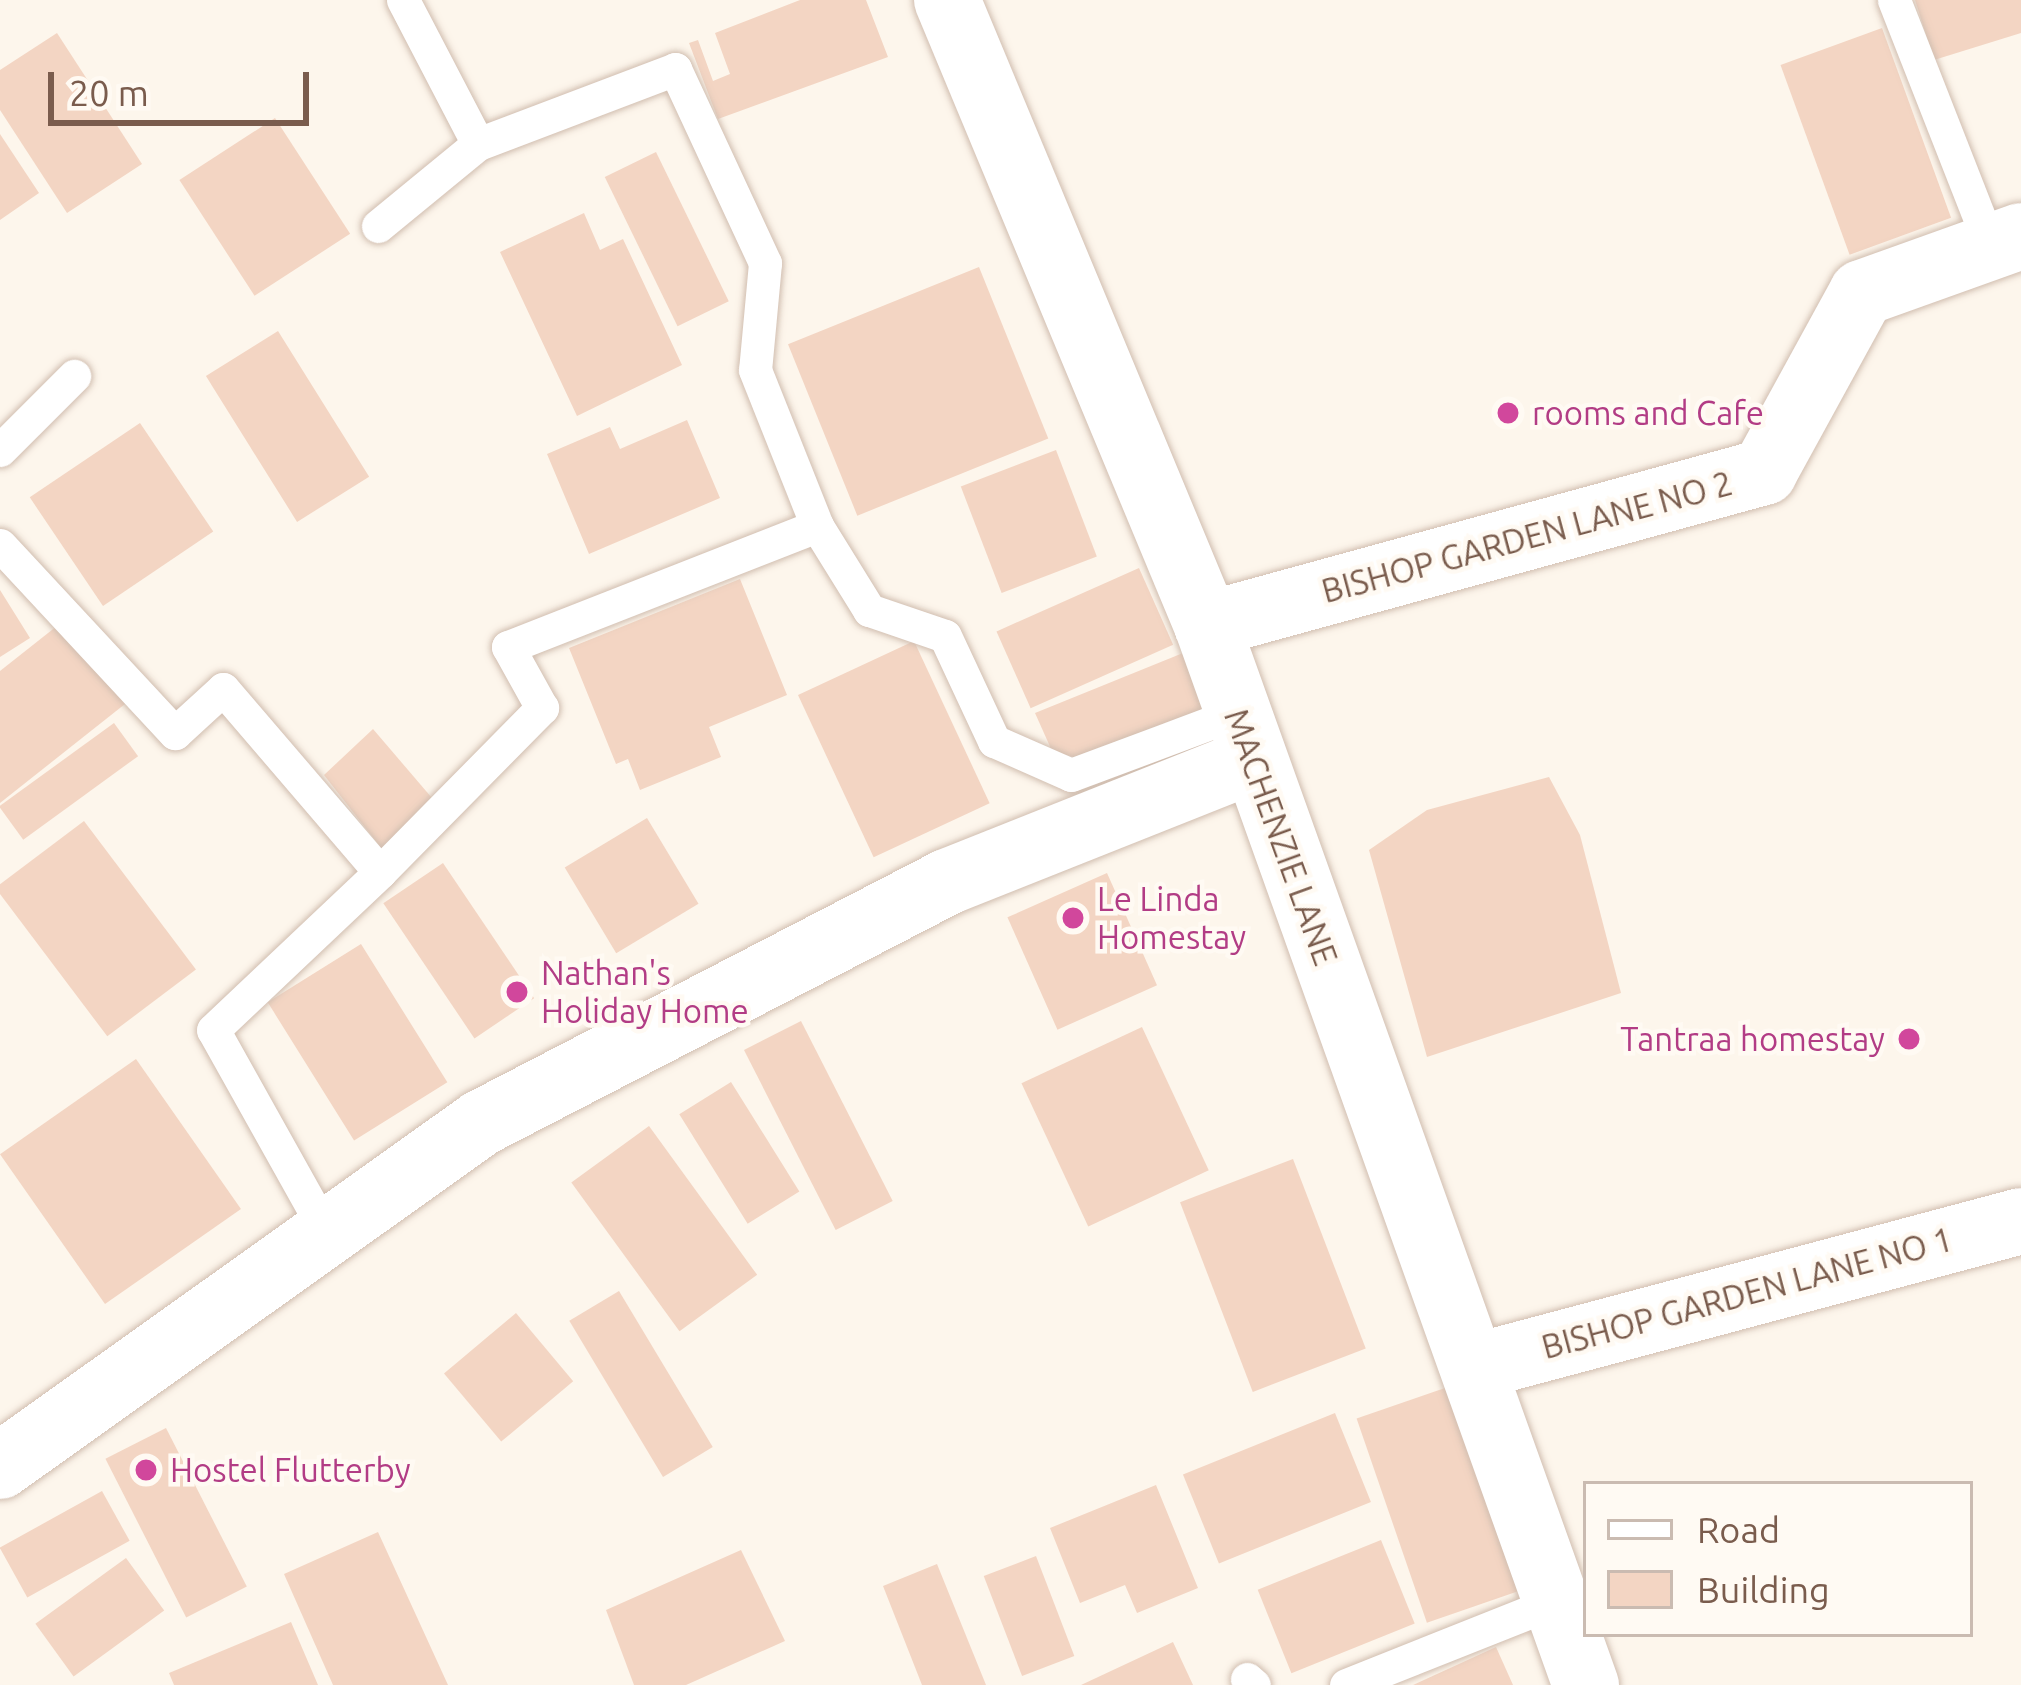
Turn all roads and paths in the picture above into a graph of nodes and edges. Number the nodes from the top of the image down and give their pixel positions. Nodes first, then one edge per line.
1 (403, 0) edge
2 (947, 0) edge
3 (1894, 0) edge
4 (478, 144) junction
5 (378, 226) dead end
6 (2006, 242) edge
7 (74, 376) dead end
8 (0, 450) edge
9 (817, 526) junction
10 (0, 544) edge
11 (1207, 625) junction
12 (1245, 737) junction
13 (380, 872) junction
14 (2021, 1221) edge
15 (325, 1231) junction
16 (1474, 1367) junction
17 (0, 1466) edge
18 (1557, 1601) junction
19 (1346, 1685) edge
20 (1586, 1685) edge

1 - 4 lane
2 - 11 street, MACHENZIE LANE
3 - 6 lane
4 - 5 lane
4 - 9 lane
6 - 11 street, BISHOP GARDEN LANE NO 2
7 - 8 lane
9 - 12 lane
9 - 13 lane
10 - 13 lane
11 - 12 street, MACHENZIE LANE
12 - 15 street
12 - 16 street, MACHENZIE LANE
13 - 15 lane
14 - 16 street, BISHOP GARDEN LANE NO 1
15 - 17 street
16 - 18 street, MACHENZIE LANE
18 - 19 lane
18 - 20 street, MACHENZIE LANE

